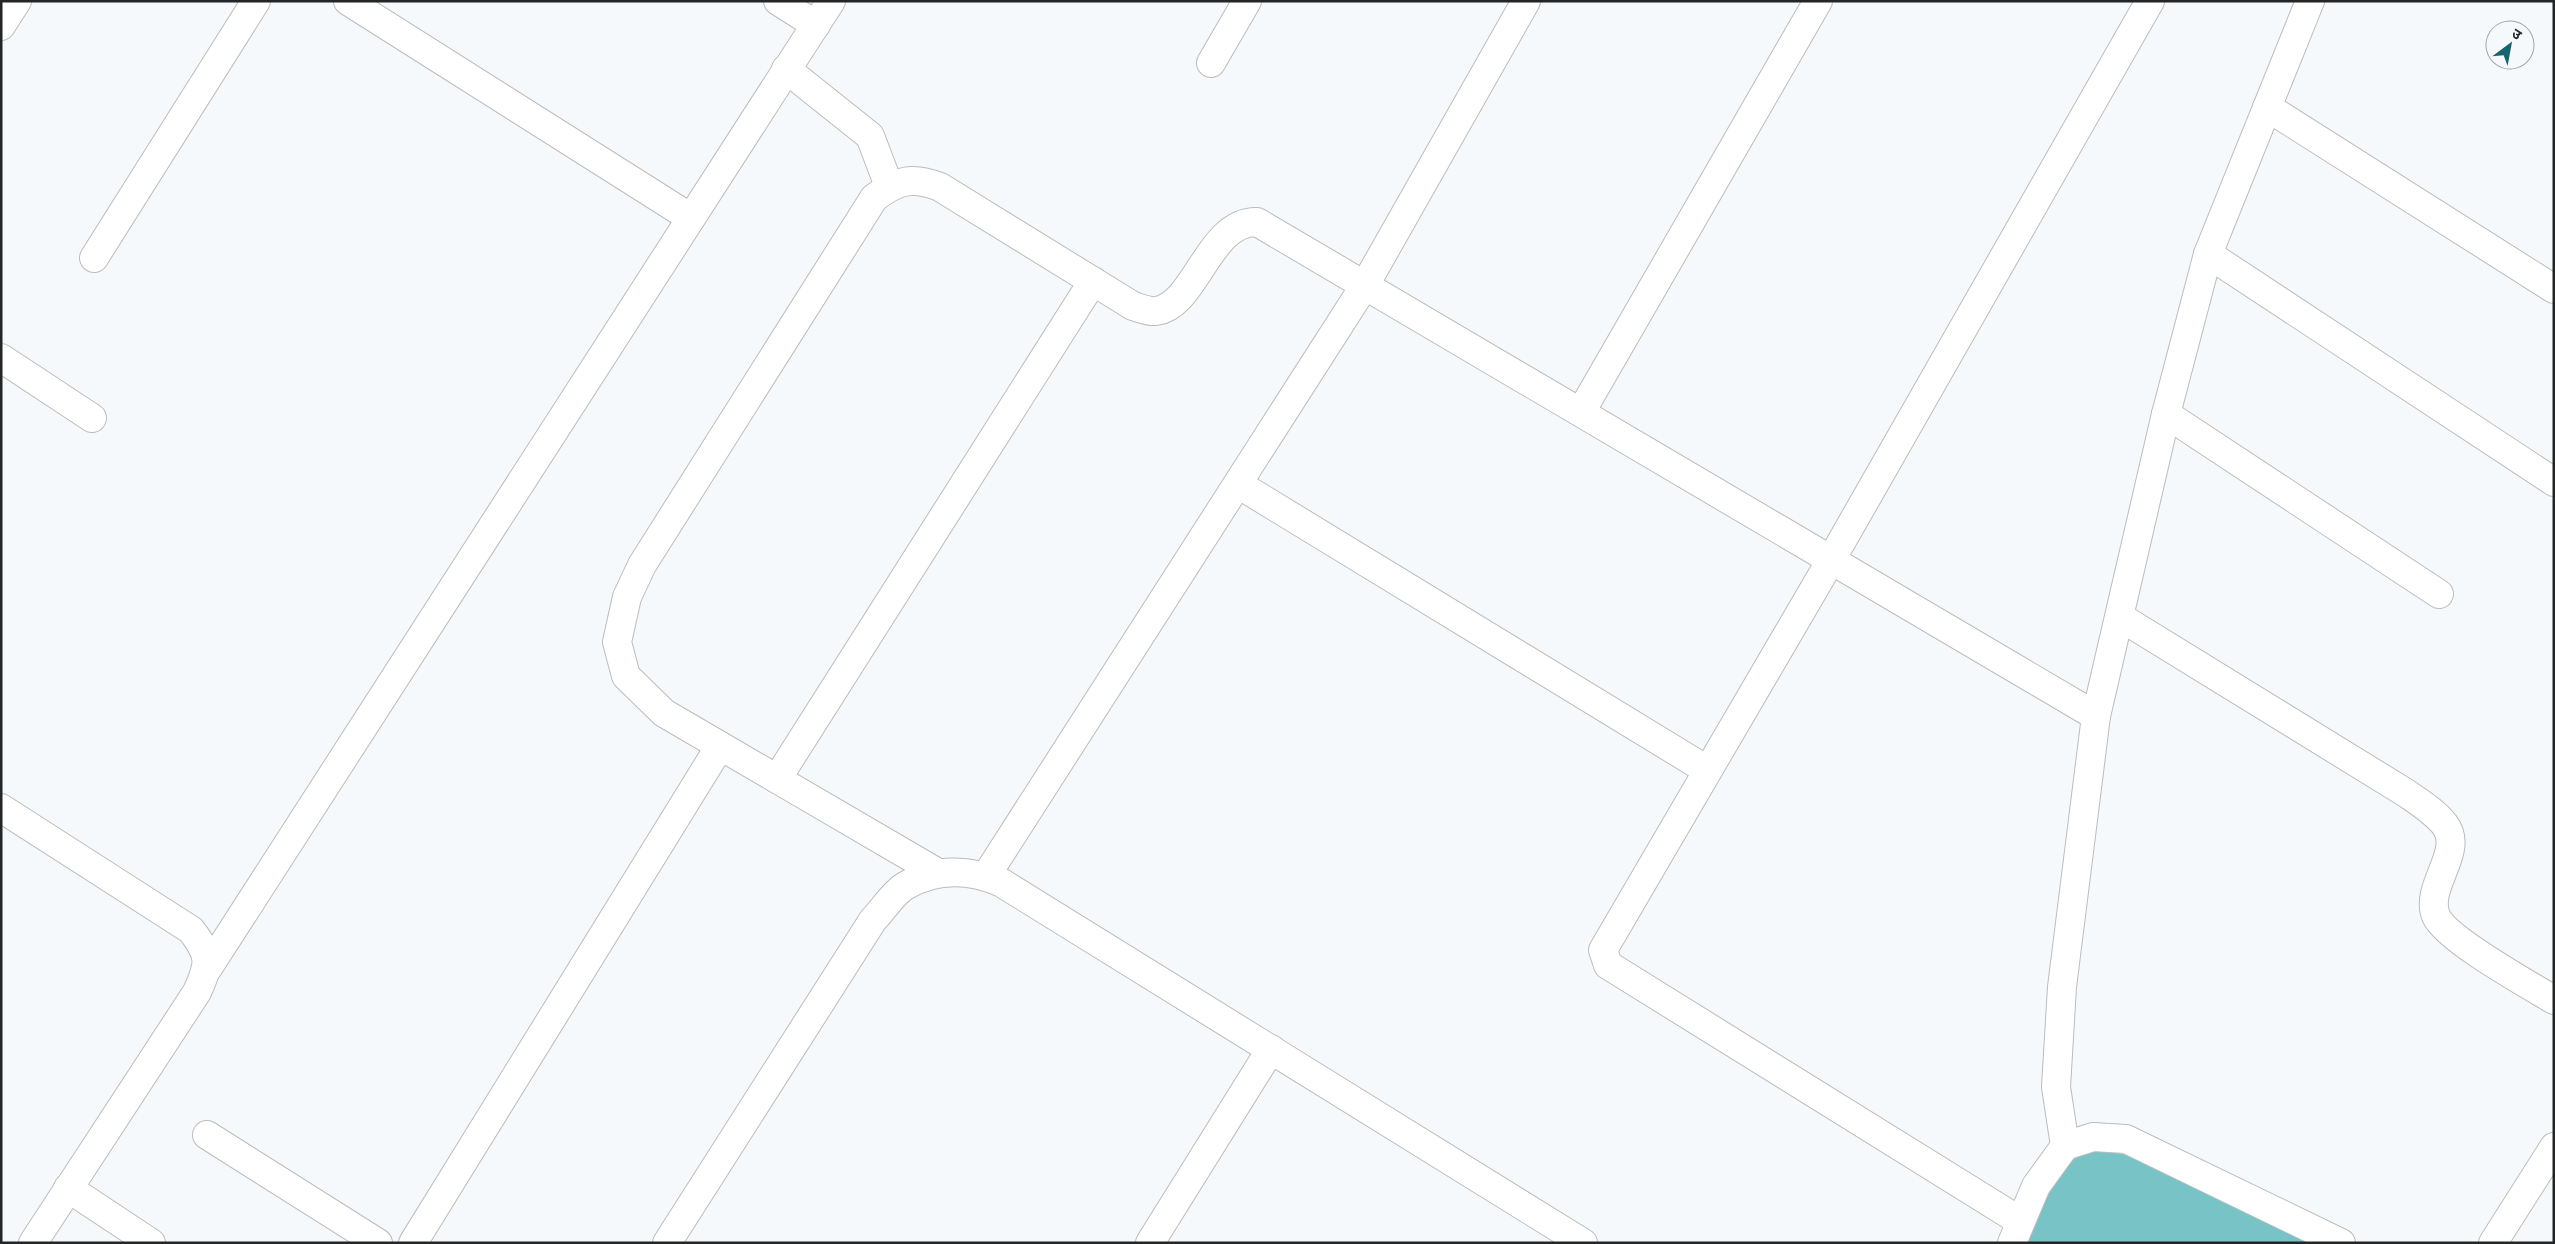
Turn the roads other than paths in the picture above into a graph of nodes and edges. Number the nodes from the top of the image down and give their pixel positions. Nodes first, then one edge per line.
1 (17, 1) edge
2 (256, 1) edge
3 (348, 1) edge
4 (778, 1) edge
5 (831, 1) edge
6 (1247, 1) edge
7 (1526, 1) edge
8 (1818, 1) edge
9 (2150, 1) edge
10 (2310, 1) edge
11 (816, 25) junction
12 (1, 26) edge
13 (1211, 64) dead end
14 (786, 69) junction
15 (2267, 107) junction
16 (889, 186) junction
17 (691, 218) junction
18 (2208, 254) junction
19 (94, 258) dead end
20 (1093, 281) junction
21 (1365, 285) junction
22 (2554, 289) edge
23 (1, 358) edge
24 (1581, 412) junction
25 (2166, 414) junction
26 (92, 418) dead end
27 (2554, 482) edge
28 (1238, 484) junction
29 (1831, 560) junction
30 (2439, 594) dead end
31 (2120, 617) junction
32 (2096, 716) junction
33 (720, 746) junction
34 (1707, 770) junction
35 (777, 779) junction
36 (1, 808) edge
37 (938, 873) junction
38 (986, 876) junction
39 (208, 968) junction
40 (2554, 1000) edge
41 (1271, 1049) junction
42 (207, 1135) dead end
43 (2065, 1146) junction
44 (2554, 1147) edge
45 (68, 1188) junction
46 (2016, 1232) edge
47 (33, 1243) edge
48 (151, 1243) edge
49 (378, 1243) edge
50 (413, 1243) edge
51 (668, 1243) edge
52 (1150, 1243) edge
53 (1583, 1243) edge
54 (2341, 1243) edge
55 (2494, 1243) edge

1 - 12 street
2 - 19 street
3 - 17 street
4 - 11 street
5 - 11 street
6 - 13 street
7 - 21 street
8 - 24 street
9 - 29 street
10 - 15 street
11 - 14 street
14 - 16 street
14 - 17 street
15 - 18 street
15 - 22 street
16 - 20 street
16 - 33 street
17 - 39 street
18 - 25 street
18 - 27 street
20 - 21 street
20 - 35 street
21 - 24 street
21 - 28 street
23 - 26 street
24 - 29 street
25 - 30 street
25 - 31 street
28 - 34 street
28 - 38 street
29 - 32 street
29 - 34 street
31 - 32 street
31 - 40 street
32 - 43 street
33 - 35 street
33 - 50 street
34 - 46 street
35 - 37 street
36 - 39 street
37 - 38 street
37 - 51 street
38 - 41 street
39 - 45 street
41 - 52 street
41 - 53 street
42 - 49 street
43 - 46 street
43 - 54 street
44 - 55 street
45 - 47 street
45 - 48 street

